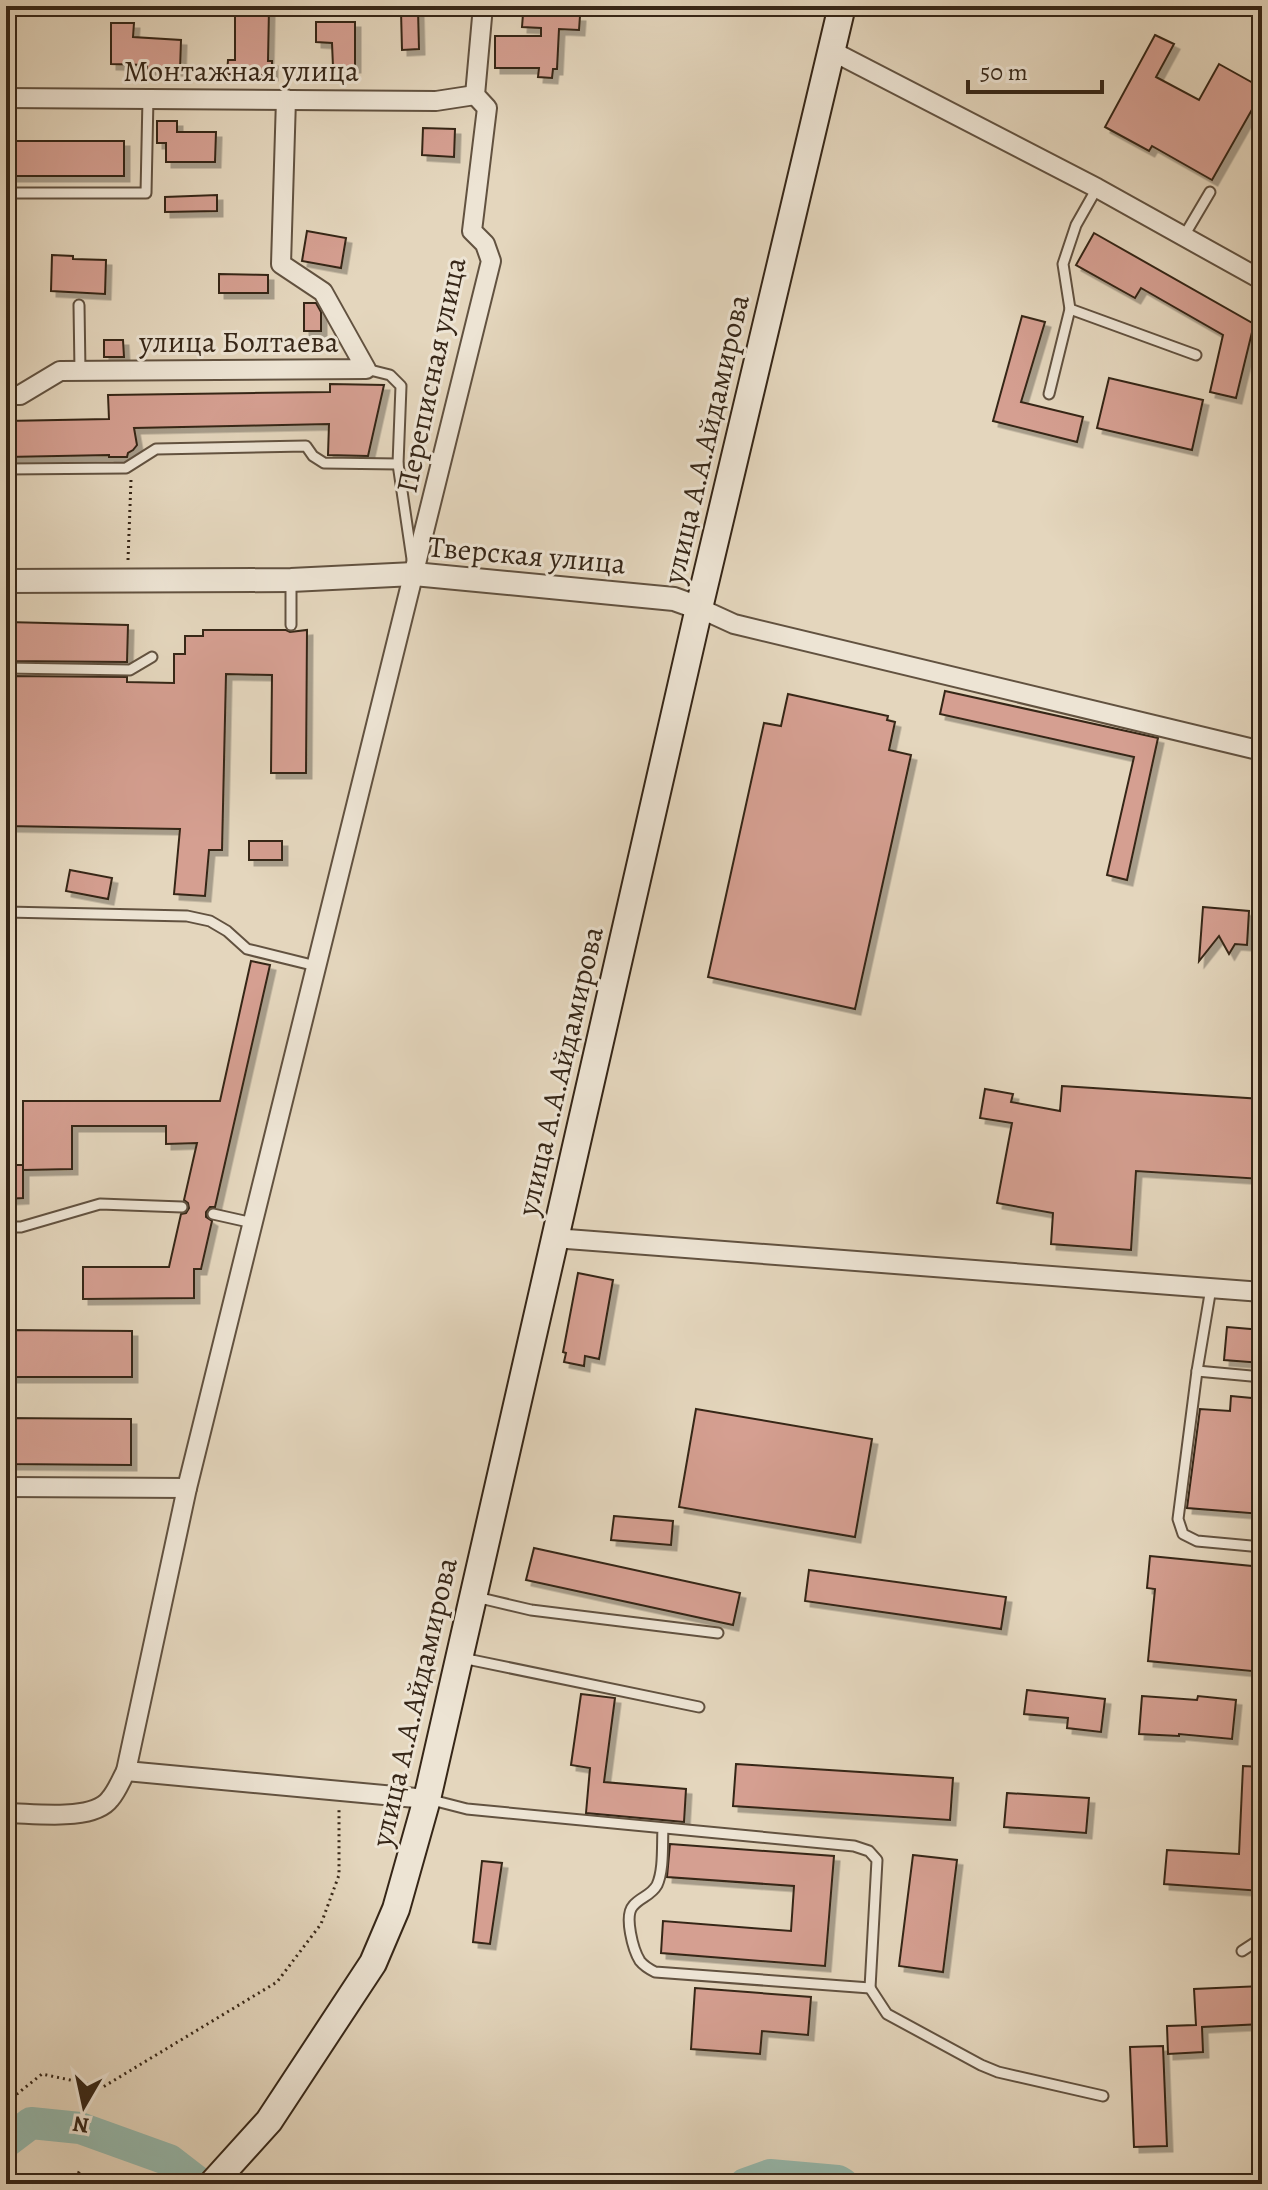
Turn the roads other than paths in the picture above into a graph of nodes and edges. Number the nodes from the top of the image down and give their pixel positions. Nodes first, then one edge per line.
1 (483, 6) edge
2 (842, 6) edge
3 (832, 51) junction
4 (475, 95) junction
5 (6, 98) edge
6 (148, 98) junction
7 (286, 99) junction
8 (1097, 188) junction
9 (1210, 192) dead end
10 (6, 193) edge
11 (1184, 236) junction
12 (1262, 280) edge
13 (79, 305) dead end
14 (1070, 309) junction
15 (1196, 355) dead end
16 (366, 369) junction
17 (80, 371) junction
18 (1049, 394) dead end
19 (6, 395) edge
20 (398, 464) junction
21 (6, 469) edge
22 (414, 574) junction
23 (291, 580) junction
24 (6, 581) edge
25 (699, 608) junction
26 (291, 625) dead end
27 (152, 657) dead end
28 (6, 668) edge
29 (1262, 751) edge
30 (6, 912) edge
31 (316, 966) junction
32 (182, 1207) dead end
33 (213, 1214) dead end
34 (253, 1223) junction
35 (6, 1227) edge
36 (554, 1238) junction
37 (1211, 1288) junction
38 (1262, 1292) edge
39 (1197, 1371) junction
40 (1262, 1377) edge
41 (6, 1487) edge
42 (187, 1488) junction
43 (1262, 1547) edge
44 (473, 1596) junction
45 (718, 1633) dead end
46 (459, 1658) junction
47 (699, 1707) dead end
48 (126, 1771) junction
49 (427, 1799) junction
50 (6, 1813) edge
51 (663, 1828) junction
52 (1262, 1938) edge
53 (1242, 1951) dead end
54 (870, 1988) junction
55 (1103, 2096) dead end
56 (212, 2184) edge

1 - 4 street, Переписная улица
2 - 3 main road, улица А.А.Айдамирова
3 - 8 street
3 - 25 main road, улица А.А.Айдамирова
4 - 7 street, Монтажная улица
4 - 22 street, Переписная улица
5 - 6 street, Монтажная улица
6 - 7 street, Монтажная улица
6 - 10 lane
7 - 16 street, улица Болтаева
8 - 11 street
8 - 14 lane
9 - 11 lane
11 - 12 street
13 - 17 lane
14 - 15 lane
14 - 18 lane
16 - 17 street, улица Болтаева
16 - 20 lane
17 - 19 street, улица Болтаева
20 - 21 lane
20 - 22 lane
22 - 23 street, Тверская улица
22 - 25 street, Тверская улица
22 - 31 street, Переписная улица
23 - 24 street, Тверская улица
23 - 26 lane
25 - 29 street, Тверская улица
25 - 36 main road, улица А.А.Айдамирова
27 - 28 lane
30 - 31 lane
31 - 34 street, Переписная улица
32 - 35 lane
33 - 34 lane
34 - 42 street, Переписная улица
36 - 37 street
36 - 44 main road, улица А.А.Айдамирова
37 - 38 street
37 - 39 lane
39 - 40 lane
39 - 43 lane
41 - 42 street
42 - 48 street, Переписная улица
44 - 45 lane
44 - 46 main road, улица А.А.Айдамирова
46 - 47 lane
46 - 49 main road, улица А.А.Айдамирова
48 - 49 street
48 - 50 street
49 - 51 lane
49 - 56 main road, улица А.А.Айдамирова
51 - 54 lane
51 - 54 lane
52 - 53 lane
54 - 55 lane

